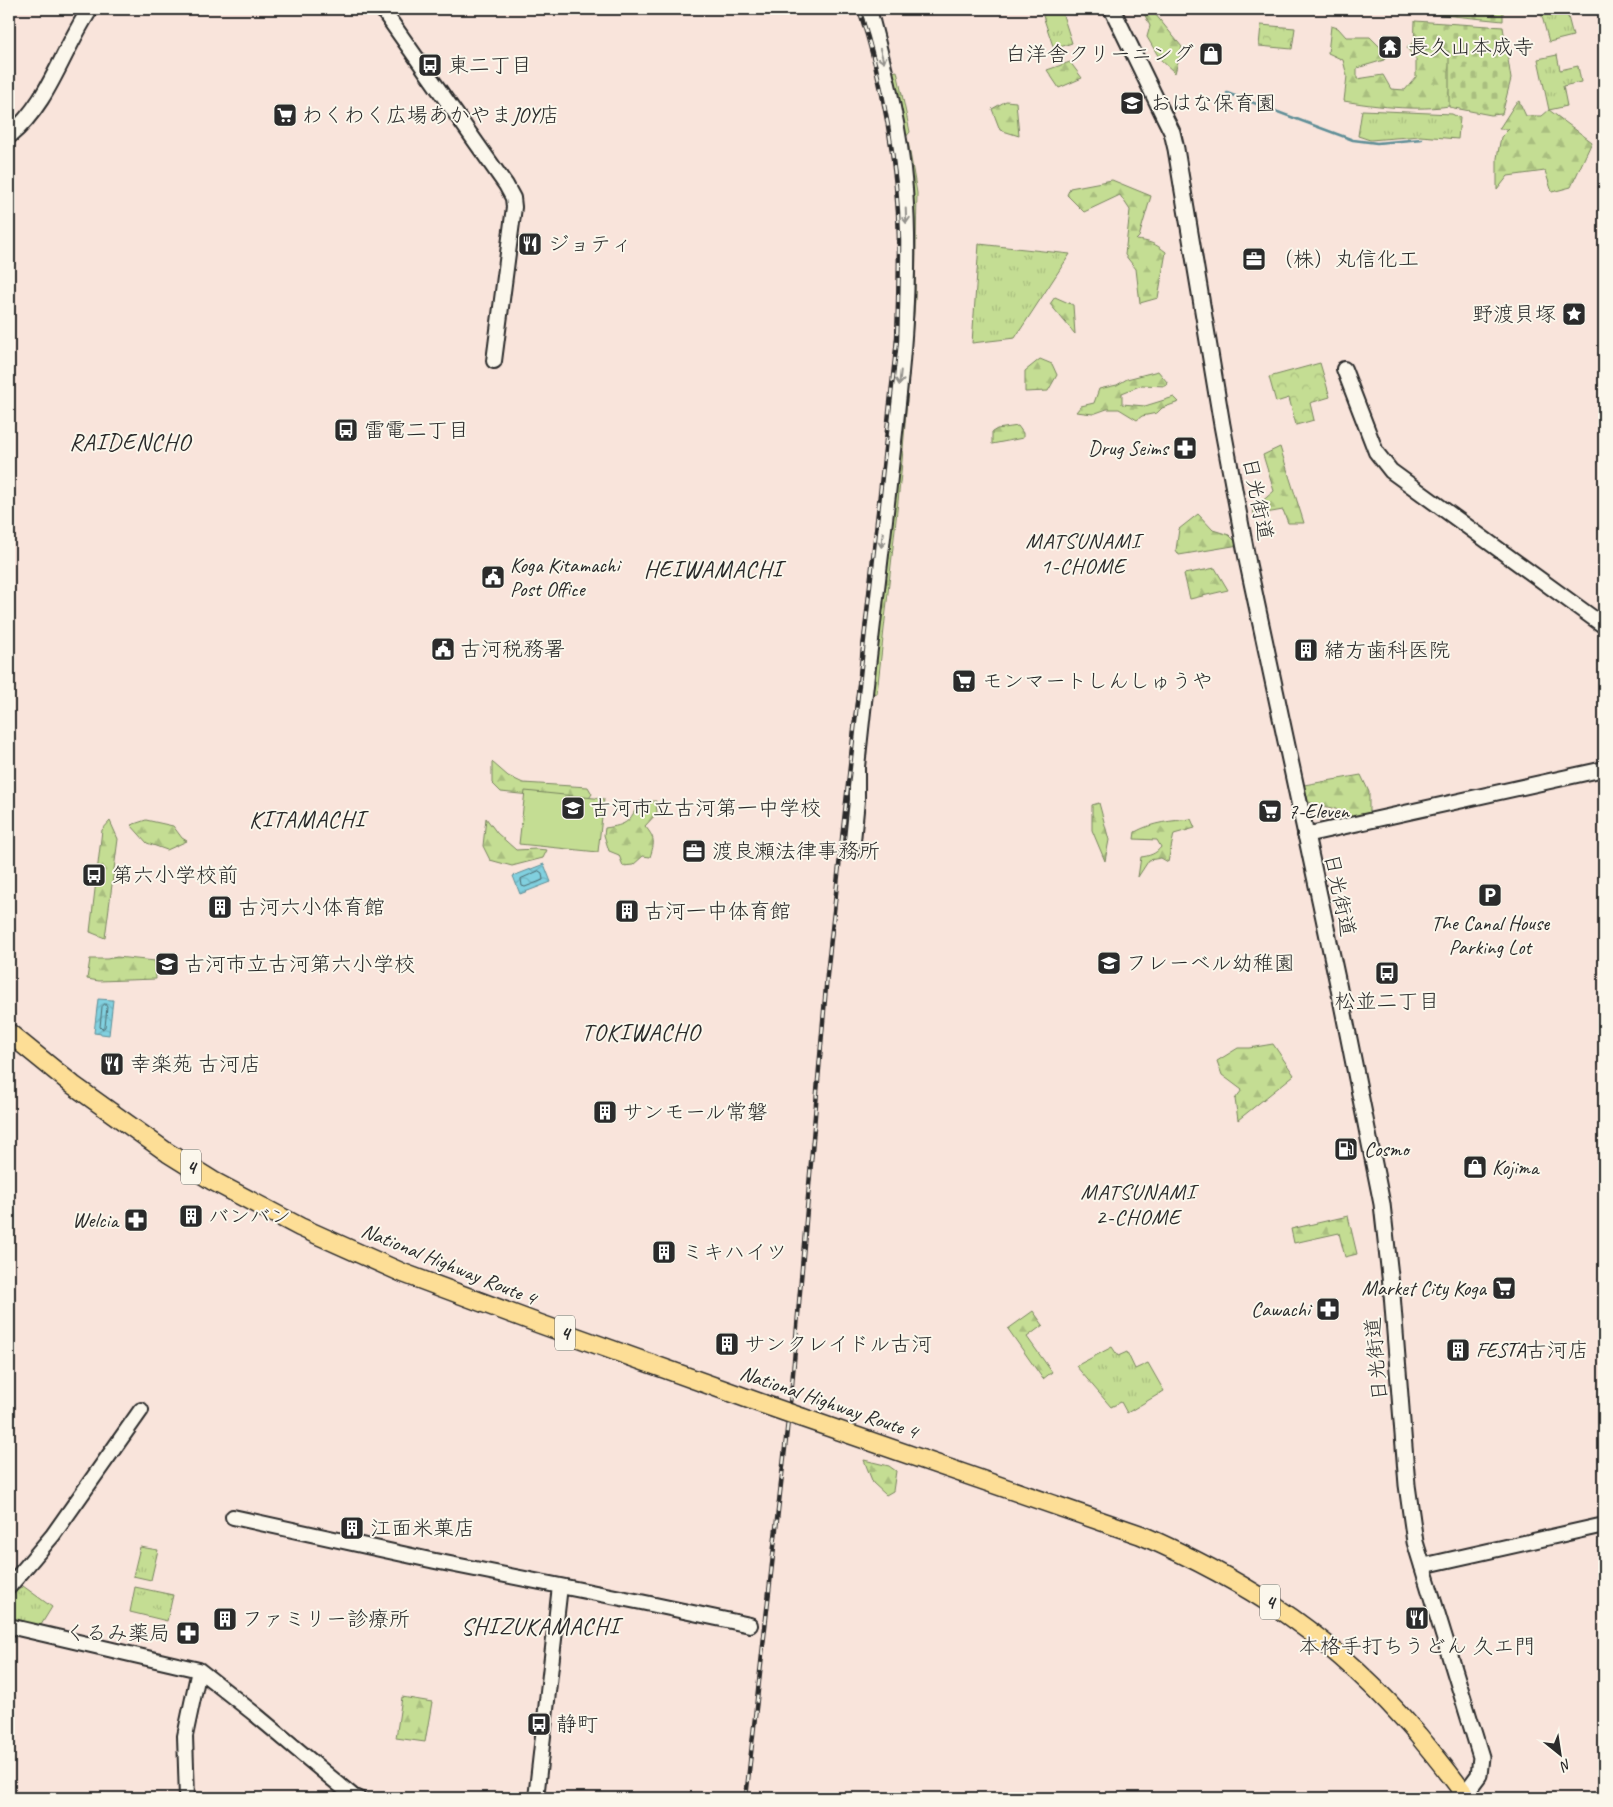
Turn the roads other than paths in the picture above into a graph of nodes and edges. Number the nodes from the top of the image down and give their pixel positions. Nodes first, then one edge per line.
1 (90, 9) edge
2 (382, 9) edge
3 (869, 9) edge
4 (1112, 9) edge
5 (9, 136) edge
6 (494, 361) dead end
7 (1344, 369) dead end
8 (1604, 626) edge
9 (1604, 770) edge
10 (1305, 835) junction
11 (852, 851) dead end
12 (9, 1032) edge
13 (141, 1410) dead end
14 (233, 1517) dead end
15 (1604, 1525) edge
16 (1422, 1566) junction
17 (560, 1586) junction
18 (9, 1587) edge
19 (750, 1625) dead end
20 (9, 1626) edge
21 (199, 1670) junction
22 (1465, 1796) edge
23 (187, 1798) edge
24 (358, 1798) edge
25 (536, 1798) edge

1 - 5 main road
2 - 6 street
3 -> 11 street
4 - 10 main road, 日光街道
7 - 8 street
9 - 10 street
10 - 16 main road, 日光街道
12 - 22 highway, National Highway Route 4 / 4, bridge
13 - 18 street
14 - 17 street
15 - 16 street
16 - 22 main road, 日光街道
17 - 19 street
17 - 25 street
20 - 21 street
21 - 23 street
21 - 24 street

